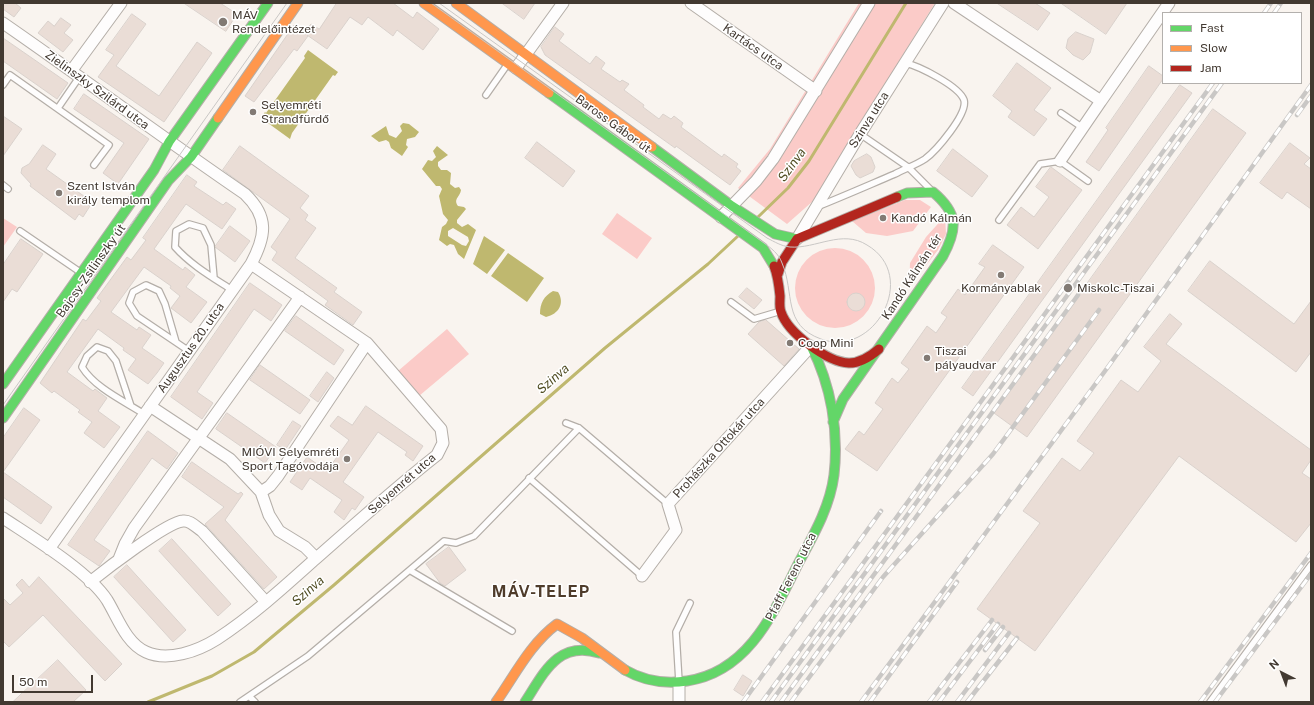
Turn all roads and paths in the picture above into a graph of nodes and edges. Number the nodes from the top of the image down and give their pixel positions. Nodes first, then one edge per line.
1 (121, 3) edge
2 (268, 3) edge
3 (298, 3) edge
4 (424, 3) edge
5 (456, 3) edge
6 (563, 3) edge
7 (691, 3) edge
8 (869, 3) edge
9 (943, 3) edge
10 (954, 3) edge
11 (1169, 3) edge
12 (1163, 12) edge
13 (1162, 13) edge
14 (3, 23) edge
15 (525, 55) junction
16 (905, 63) junction
17 (512, 66) junction
18 (76, 73) junction
19 (3, 85) edge
20 (816, 91) junction
21 (486, 95) dead end
22 (1102, 101) junction
23 (58, 108) junction
24 (1061, 113) dead end
25 (1083, 128) junction
26 (860, 134) junction
27 (169, 142) junction
28 (191, 157) junction
29 (1060, 161) junction
30 (94, 165) dead end
31 (908, 167) junction
32 (1088, 181) dead end
33 (933, 192) junction
34 (732, 206) junction
35 (818, 206) junction
36 (721, 217) junction
37 (999, 220) dead end
38 (20, 231) dead end
39 (797, 239) junction
40 (251, 264) junction
41 (81, 272) junction
42 (778, 274) junction
43 (214, 278) junction
44 (232, 290) junction
45 (300, 297) junction
46 (731, 302) dead end
47 (781, 311) junction
48 (176, 342) junction
49 (367, 343) junction
50 (811, 346) junction
51 (879, 349) junction
52 (189, 351) junction
53 (3, 384) edge
54 (131, 406) junction
55 (147, 410) junction
56 (3, 418) edge
57 (566, 423) dead end
58 (833, 423) junction
59 (579, 428) junction
60 (200, 438) junction
61 (529, 478) junction
62 (261, 492) junction
63 (668, 504) junction
64 (3, 518) edge
65 (49, 549) junction
66 (316, 558) junction
67 (119, 559) junction
68 (1311, 565) edge
69 (411, 571) junction
70 (642, 576) joint
71 (90, 582) junction
72 (266, 602) junction
73 (690, 603) dead end
74 (512, 631) dead end
75 (600, 653) junction
76 (679, 682) junction
77 (250, 697) junction
78 (240, 702) edge
79 (255, 702) edge
80 (496, 702) edge
81 (525, 702) edge
82 (679, 702) edge
83 (1210, 702) edge

1 - 18 street
2 - 27 street, Bajcsy-Zsilinszky út
3 - 28 street, Bajcsy-Zsilinszky út
4 - 17 street, Baross Gábor út
5 - 15 street, Baross Gábor út
6 - 15 street
7 - 20 street, Kartács utca
8 - 20 street
9 - 16 street, Szinva utca
10 - 22 street
11 - 12 street
13 - 22 street
14 - 18 street, Zielinszky Szilárd utca
15 - 17 street
15 - 34 street, Baross Gábor út
16 - 26 street, Szinva utca
16 - 31 lane
17 - 21 lane
17 - 36 street, Baross Gábor út
18 - 23 lane
18 - 27 street, Zielinszky Szilárd utca
19 - 23 lane
20 - 34 street
22 - 25 street
23 - 30 lane
24 - 25 lane
25 - 29 street
26 - 31 lane
26 - 35 street, Szinva utca
27 - 28 street, Zielinszky Szilárd utca
27 - 41 street, Bajcsy-Zsilinszky út
28 - 40 street, Augusztus 20. utca
28 - 56 street, Bajcsy-Zsilinszky út
29 - 32 lane
29 - 37 lane
31 - 33 lane
31 - 35 lane
33 - 39 street
33 - 51 street, Kandó Kálmán tér
34 - 36 street
34 - 39 street, Baross Gábor út
35 - 39 street, Szinva utca
36 - 42 street, Baross Gábor út
38 - 41 lane
39 - 42 street
40 - 44 street, Augusztus 20. utca
40 - 45 street, Selyemrét utca
41 - 53 street, Bajcsy-Zsilinszky út
42 - 47 street
43 - 43 lane
43 - 44 lane
44 - 52 street, Augusztus 20. utca
45 - 49 street, Selyemrét utca
45 - 60 street
46 - 47 lane
47 - 50 street
48 - 48 lane
48 - 52 lane
49 - 62 street
49 - 66 street, Selyemrét utca
50 - 51 street
50 - 58 street
50 - 63 street, Prohászka Ottokár utca
51 - 58 street, Kandó Kálmán tér
52 - 55 street, Augusztus 20. utca
54 - 54 lane
54 - 55 lane
55 - 60 street
55 - 65 street, Augusztus 20. utca
57 - 59 lane
58 - 76 street, Pfaff Ferenc utca
59 - 61 lane
59 - 63 lane
60 - 62 street
60 - 67 street
61 - 69 lane
61 - 70 lane
62 - 66 street
63 - 70 street, Prohászka Ottokár utca
64 - 65 street, Selyemrét utca
65 - 71 street, Selyemrét utca
66 - 72 street, Selyemrét utca
67 - 71 street
67 - 72 street
68 - 83 lane
69 - 74 lane
69 - 77 lane
71 - 72 street, Selyemrét utca
73 - 76 lane
75 - 76 street, Pfaff Ferenc utca
75 - 80 street, Pfaff Ferenc utca
75 - 81 street
76 - 82 street
77 - 78 lane
77 - 79 lane

